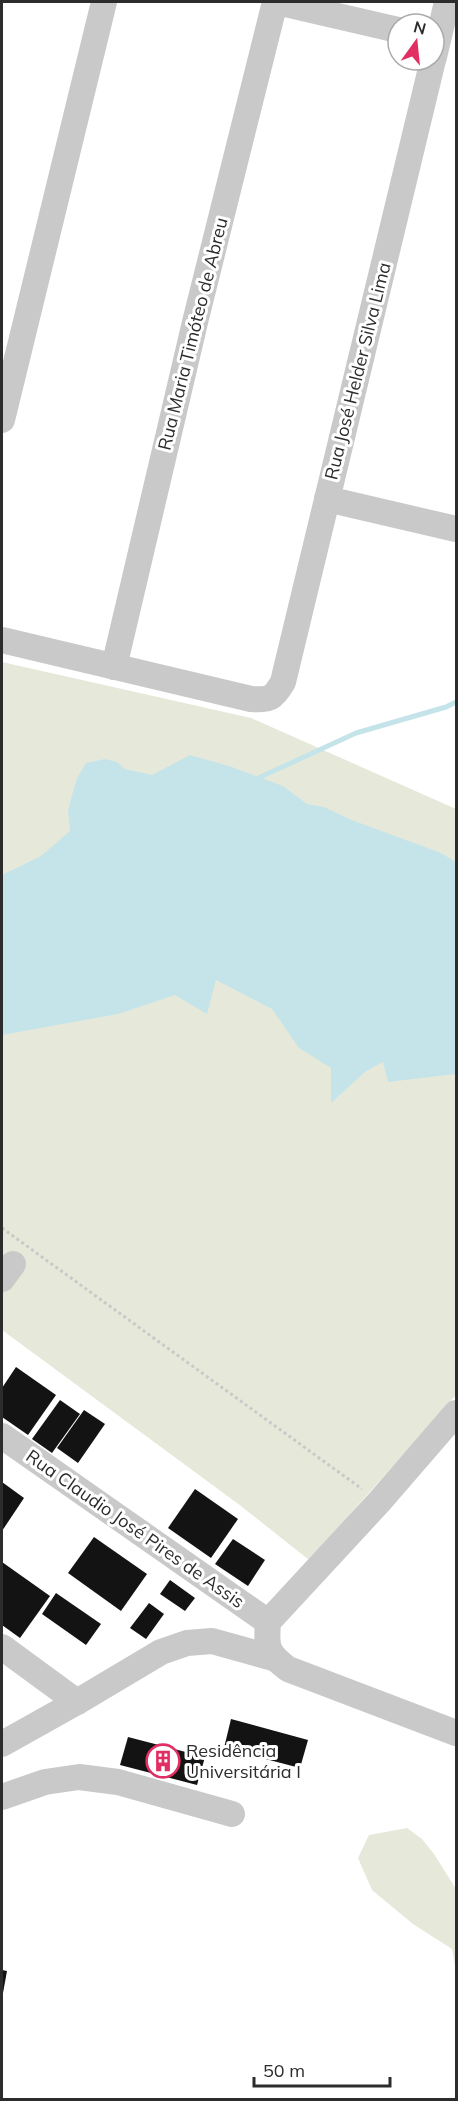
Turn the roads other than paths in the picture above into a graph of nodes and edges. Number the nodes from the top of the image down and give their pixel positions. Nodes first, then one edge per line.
1 (104, 2) edge
2 (276, 2) edge
3 (386, 27) edge
4 (433, 72) edge
5 (2, 420) edge
6 (327, 499) junction
7 (456, 530) edge
8 (2, 640) edge
9 (114, 667) junction
10 (456, 1413) edge
11 (2, 1436) edge
12 (268, 1622) junction
13 (2, 1647) edge
14 (273, 1658) junction
15 (77, 1702) junction
16 (456, 1732) edge
17 (2, 1744) edge
18 (2, 1797) edge
19 (232, 1814) dead end

1 - 5 street
2 - 3 street
2 - 9 street, Rua Maria Timóteo de Abreu
4 - 6 street, Rua José Helder Silva Lima
6 - 7 street
6 - 9 street, Rua José Helder Silva Lima
8 - 9 street
10 - 12 street
11 - 12 street, Rua Claudio José Pires de Assis
12 - 14 street
13 - 15 street
14 - 15 street
14 - 16 street
15 - 17 street
18 - 19 street

